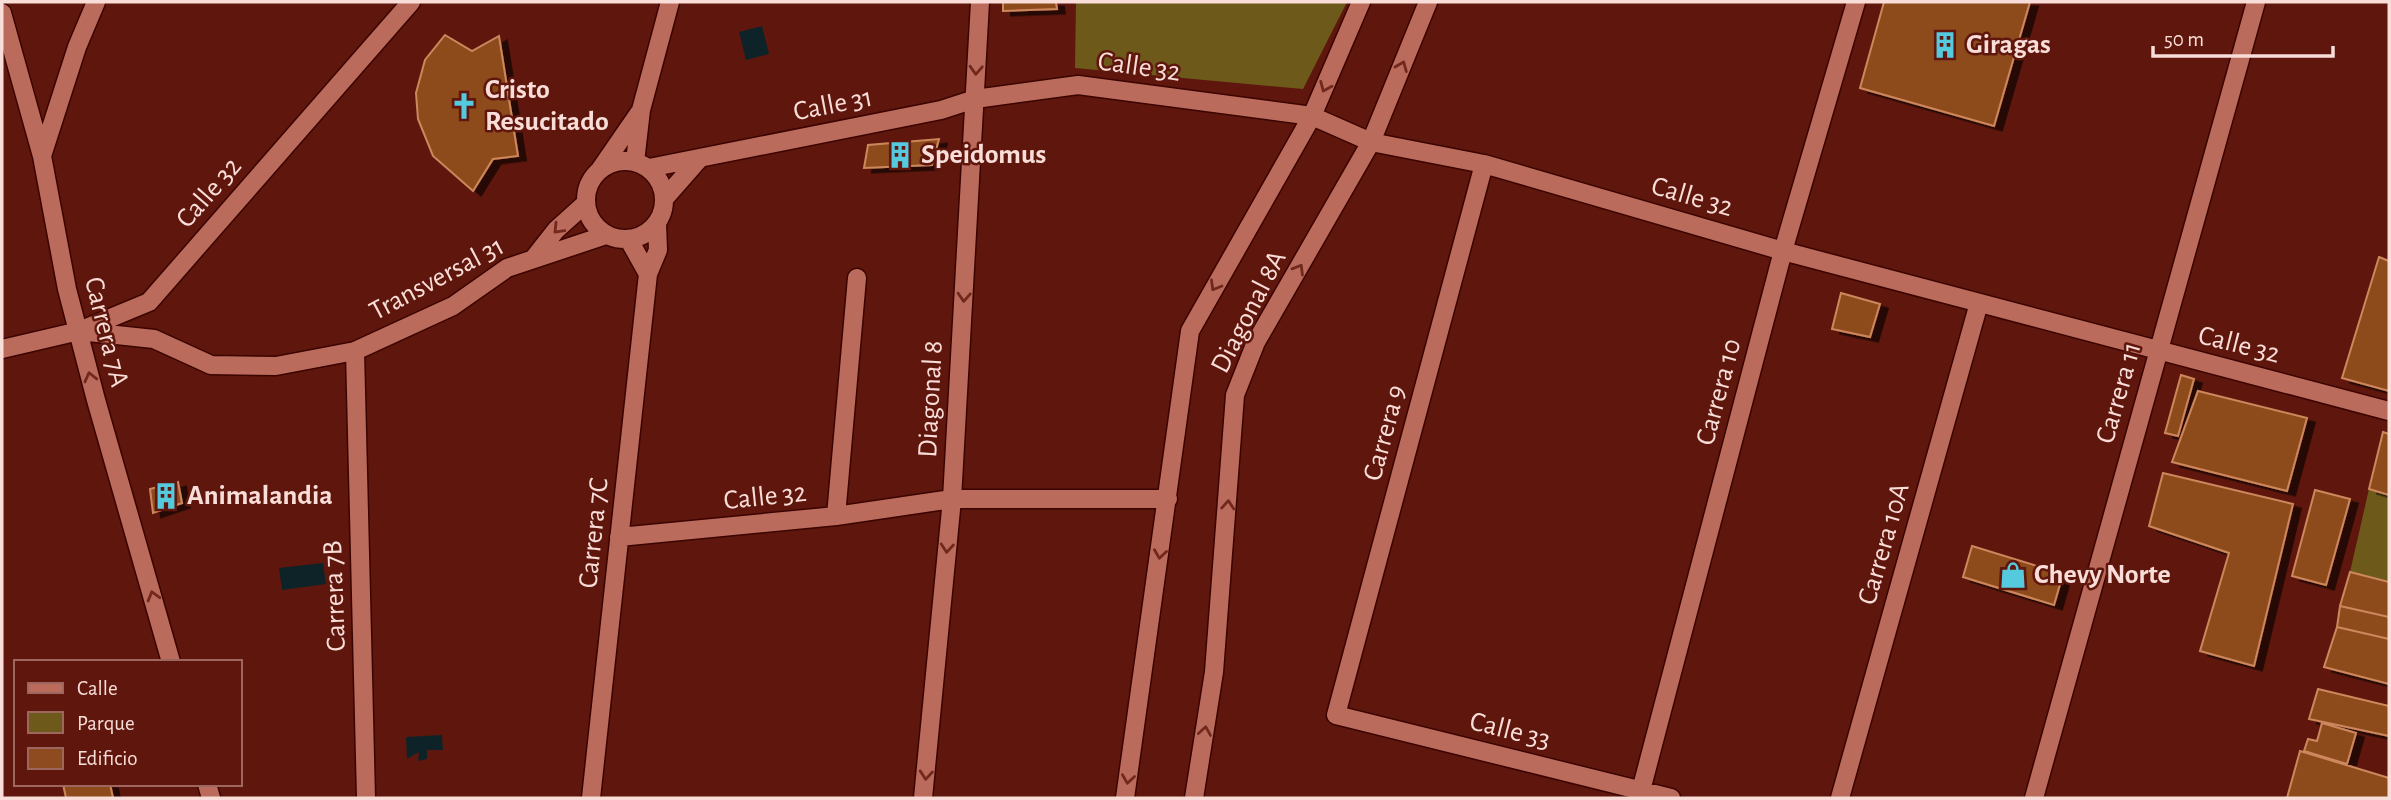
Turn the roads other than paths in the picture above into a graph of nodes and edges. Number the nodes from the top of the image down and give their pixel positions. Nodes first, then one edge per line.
1 (96, 2) edge
2 (411, 2) edge
3 (670, 2) edge
4 (980, 2) edge
5 (1361, 2) edge
6 (1428, 2) edge
7 (1856, 2) edge
8 (2256, 2) edge
9 (2, 13) edge
10 (975, 99) junction
11 (641, 110) junction
12 (1312, 116) junction
13 (1371, 142) junction
14 (42, 156) junction
15 (700, 158) junction
16 (1484, 164) junction
17 (642, 165) junction
18 (598, 173) junction
19 (664, 199) junction
20 (586, 204) junction
21 (657, 224) junction
22 (606, 235) junction
23 (629, 240) junction
24 (1783, 251) junction
25 (534, 258) junction
26 (649, 274) junction
27 (856, 278) dead end
28 (1979, 303) junction
29 (79, 331) junction
30 (2, 349) edge
31 (355, 351) junction
32 (2158, 352) junction
33 (2389, 411) edge
34 (952, 499) junction
35 (1168, 499) junction
36 (836, 516) junction
37 (620, 537) junction
38 (171, 660) edge
39 (1336, 715) joint
40 (1640, 794) edge
41 (366, 798) edge
42 (591, 798) edge
43 (923, 798) edge
44 (1125, 798) edge
45 (1194, 798) edge
46 (1671, 798) edge
47 (1840, 798) edge
48 (2034, 798) edge

1 - 14 street
2 - 29 street, Calle 32
3 - 11 street
4 -> 10 street, Diagonal 8
5 -> 12 street, Diagonal 8A
13 -> 6 street, Diagonal 8A
7 - 24 street, Carrera 10
8 - 32 street, Carrera 11
9 - 14 street, Carrera 7A
10 - 12 street, Calle 32
10 - 15 street, Calle 31
10 -> 34 street, Diagonal 8
11 - 17 street
11 - 18 street
12 - 13 street, Calle 32
12 -> 35 street, Diagonal 8A
13 - 16 street, Calle 32
45 -> 13 street, Diagonal 8A
14 - 29 street, Carrera 7A
15 - 17 street, Calle 31
15 - 19 street
16 - 24 street, Calle 32
16 - 39 street, Carrera 9
17 - 18 street
17 - 19 street
18 - 20 street
19 - 21 street
20 - 22 street
20 -> 25 street, Transversal 31
21 - 23 street
21 - 26 street, Carrera 7C
22 - 23 street
22 - 25 street, Transversal 31
23 - 26 street
24 - 28 street, Calle 32
24 - 40 street, Carrera 10
25 - 31 street, Transversal 31
26 - 37 street, Carrera 7C
27 - 36 street
28 - 32 street, Calle 32
28 - 47 street, Carrera 10A
29 - 30 street, Calle 32
29 - 31 street, Transversal 31
38 -> 29 street, Carrera 7A
31 - 41 street, Carrera 7B
32 - 33 street, Calle 32
32 - 48 street, Carrera 11
34 - 35 street, Calle 32
34 - 36 street, Calle 32
34 -> 43 street, Diagonal 8
35 -> 44 street, Diagonal 8A
36 - 37 street, Calle 32
37 - 42 street, Carrera 7C
39 - 40 street, Calle 33
40 - 46 street, Calle 33

